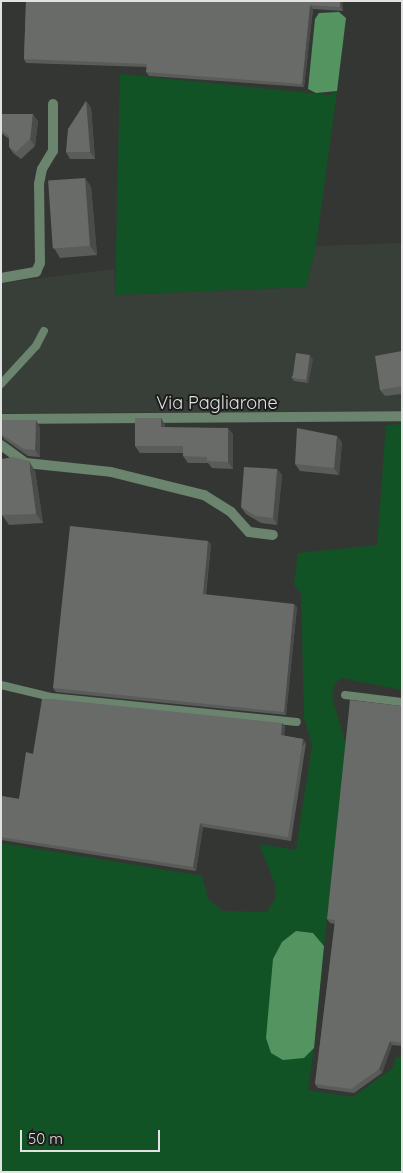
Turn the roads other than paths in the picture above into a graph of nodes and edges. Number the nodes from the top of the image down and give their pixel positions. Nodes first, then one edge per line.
1 (53, 104) dead end
2 (1, 278) edge
3 (44, 331) dead end
4 (1, 384) edge
5 (402, 416) edge
6 (1, 419) edge
7 (1, 445) edge
8 (273, 535) dead end
9 (1, 685) edge
10 (345, 695) dead end
11 (402, 702) edge
12 (297, 722) dead end

1 - 2 street
3 - 4 lane
5 - 6 street, Via Pagliarone
7 - 8 street
9 - 12 lane
10 - 11 lane

